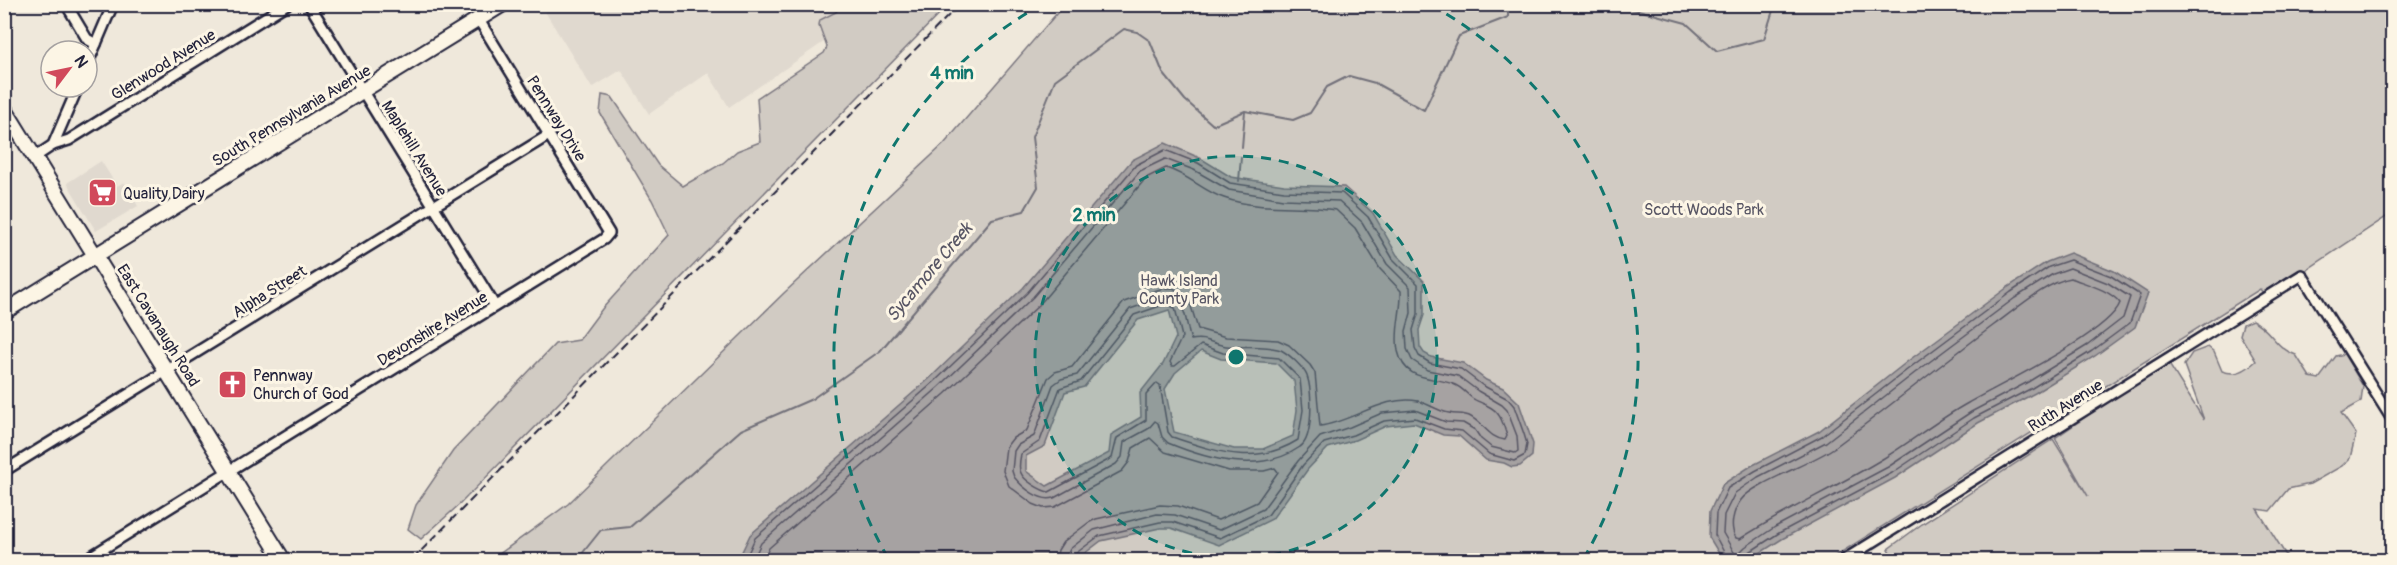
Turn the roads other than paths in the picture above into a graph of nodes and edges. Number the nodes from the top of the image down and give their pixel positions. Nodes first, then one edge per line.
1 (66, 4) edge
2 (113, 4) edge
3 (287, 4) edge
4 (309, 4) edge
5 (503, 4) edge
6 (479, 20) junction
7 (87, 39) edge
8 (98, 39) edge
9 (362, 92) junction
10 (73, 99) edge
11 (4, 108) edge
12 (549, 135) junction
13 (52, 145) junction
14 (35, 157) junction
15 (434, 206) junction
16 (609, 233) joint
17 (96, 255) junction
18 (495, 306) junction
19 (4, 312) edge
20 (167, 370) junction
21 (2392, 419) edge
22 (4, 471) edge
23 (229, 472) junction
24 (85, 561) edge
25 (283, 561) edge
26 (1844, 561) edge

1 - 7 street
2 - 8 street
3 - 13 street, Glenwood Avenue
4 - 9 street, Maplehill Avenue
5 - 6 main road, South Pennsylvania Avenue
6 - 9 main road, South Pennsylvania Avenue
6 - 12 street, Pennway Drive
9 - 15 street, Maplehill Avenue
9 - 17 main road, South Pennsylvania Avenue
10 - 13 street
11 - 14 main road, East Cavanaugh Road
12 - 15 street, Alpha Street
12 - 16 street, Pennway Drive
13 - 14 street, Glenwood Avenue
14 - 17 main road, East Cavanaugh Road
15 - 18 street, Maplehill Avenue
15 - 20 street, Alpha Street
16 - 18 street, Devonshire Avenue
17 - 19 main road, South Pennsylvania Avenue
17 - 20 main road, East Cavanaugh Road
18 - 23 street, Devonshire Avenue
20 - 22 street, Alpha Street
20 - 23 main road, East Cavanaugh Road
21 - 26 street, Ruth Avenue
23 - 24 street, Devonshire Avenue
23 - 25 main road, East Cavanaugh Road

